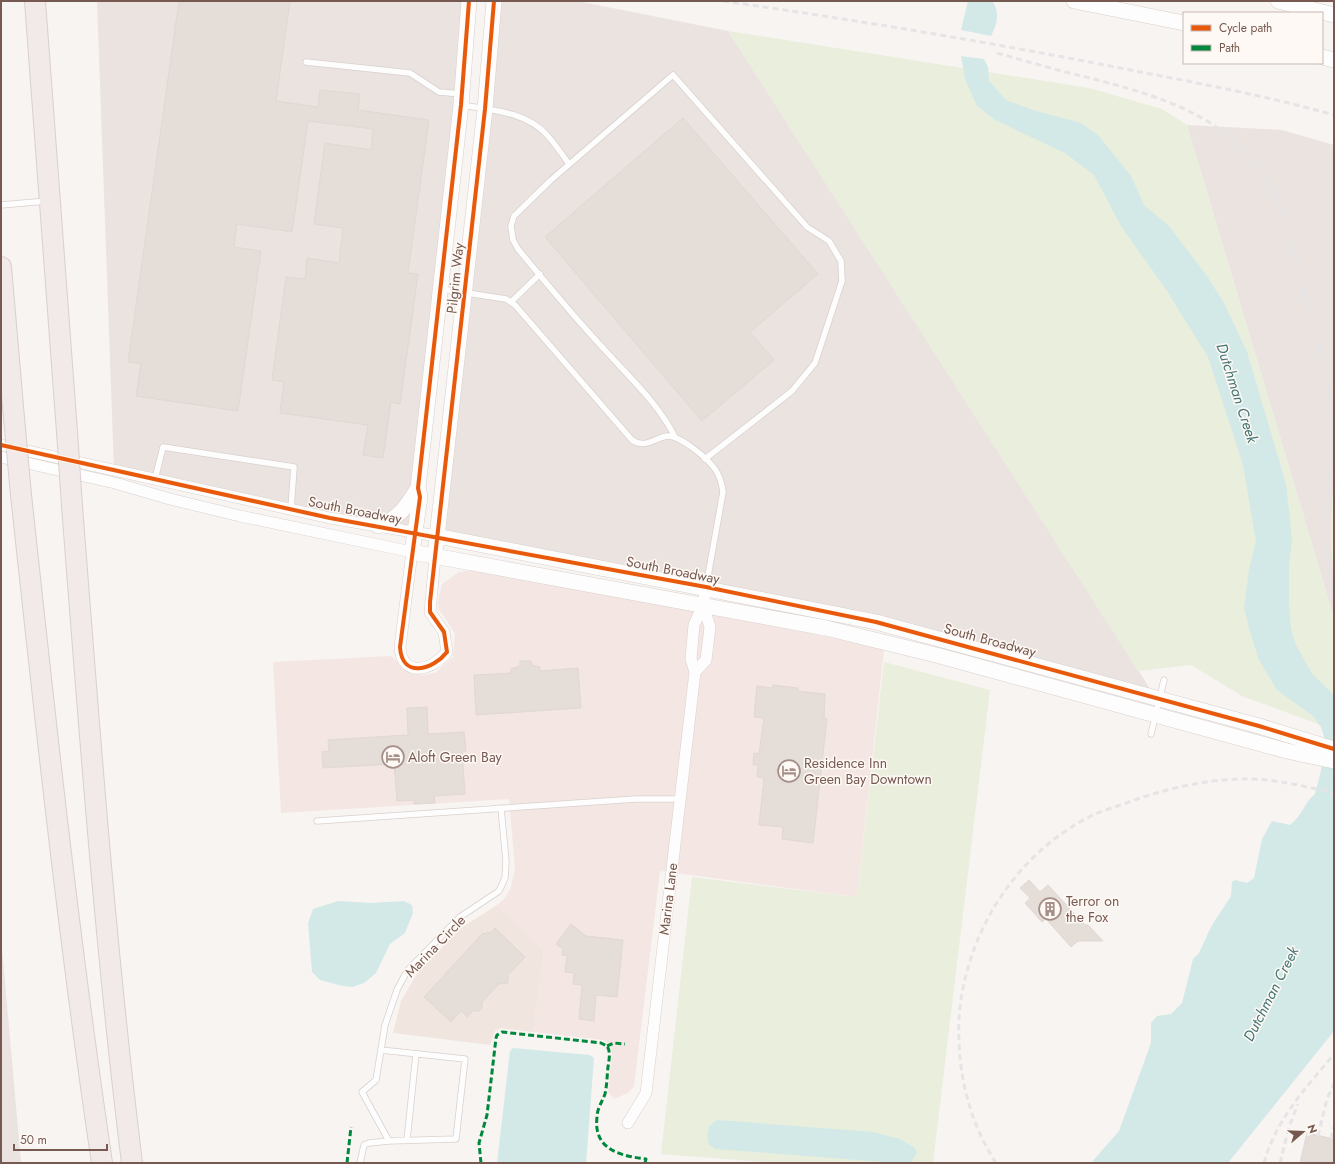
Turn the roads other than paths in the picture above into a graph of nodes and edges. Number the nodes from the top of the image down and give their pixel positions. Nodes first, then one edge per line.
1 (35, 1) edge
2 (469, 1) edge
3 (494, 1) edge
4 (1074, 1) edge
5 (1278, 1) edge
6 (1322, 12) edge
7 (1323, 12) edge
8 (1334, 15) edge
9 (1183, 23) edge
10 (1323, 57) edge
11 (1334, 60) edge
12 (306, 62) dead end
13 (462, 100) junction
14 (485, 109) junction
15 (569, 164) junction
16 (50, 201) junction
17 (1, 205) edge
18 (1, 267) edge
19 (540, 274) junction
20 (441, 288) junction
21 (465, 293) junction
22 (511, 302) junction
23 (675, 437) junction
24 (1, 445) edge
25 (1, 457) edge
26 (705, 459) junction
27 (155, 479) junction
28 (418, 488) junction
29 (291, 509) junction
30 (378, 526) junction
31 (416, 533) junction
32 (437, 536) junction
33 (412, 552) junction
34 (435, 557) junction
35 (706, 587) junction
36 (703, 605) junction
37 (695, 672) junction
38 (1164, 680) dead end
39 (1160, 699) junction
40 (1155, 716) junction
41 (1151, 734) dead end
42 (1324, 750) edge
43 (1334, 761) edge
44 (681, 799) junction
45 (501, 808) junction
46 (317, 821) dead end
47 (381, 1050) junction
48 (416, 1054) junction
49 (628, 1123) dead end
50 (406, 1140) junction
51 (389, 1141) junction
52 (102, 1163) edge
53 (132, 1163) edge
54 (360, 1163) edge

1 - 16 highway
2 - 13 street, Pilgrim Way
3 - 14 street, Pilgrim Way
4 - 9 street
5 - 6 street
7 - 8 street
10 - 11 street
12 - 13 lane
13 - 14 lane
13 - 20 street, Pilgrim Way
14 - 15 lane
14 - 21 street, Pilgrim Way
15 - 19 lane
15 - 26 lane
16 - 17 lane
16 - 53 highway, bridge
18 - 52 highway, bridge
19 - 22 lane
19 - 23 lane
20 - 21 lane
20 - 28 street, Pilgrim Way
21 - 22 lane
21 - 32 street, Pilgrim Way
22 - 23 lane
23 - 26 lane
24 - 27 street, South Broadway
25 - 33 street, South Broadway
26 - 35 lane
27 - 29 street, South Broadway
27 - 29 lane
28 - 30 street
28 - 31 street, Pilgrim Way
29 - 30 street, South Broadway
30 - 31 street, South Broadway
31 - 32 street, South Broadway
31 - 33 street, Pilgrim Way
32 - 34 street, Pilgrim Way
32 - 35 street, South Broadway
33 - 34 street, South Broadway
33 - 34 street
34 - 36 street, South Broadway
35 - 36 street, Marina Lane
35 - 39 street, South Broadway
36 - 37 street, Marina Lane
36 - 37 street, Marina Lane
36 - 40 street, South Broadway
37 - 44 street, Marina Lane
38 - 39 lane
39 - 40 lane
39 - 42 street, South Broadway
40 - 41 lane
40 - 42 street, South Broadway
42 - 43 street, South Broadway
44 - 45 lane
44 - 49 street, Marina Lane
45 - 46 lane
45 - 47 lane, Marina Circle
47 - 48 lane
47 - 51 lane, Marina Circle
48 - 50 lane
48 - 50 lane
50 - 51 lane
51 - 54 lane

